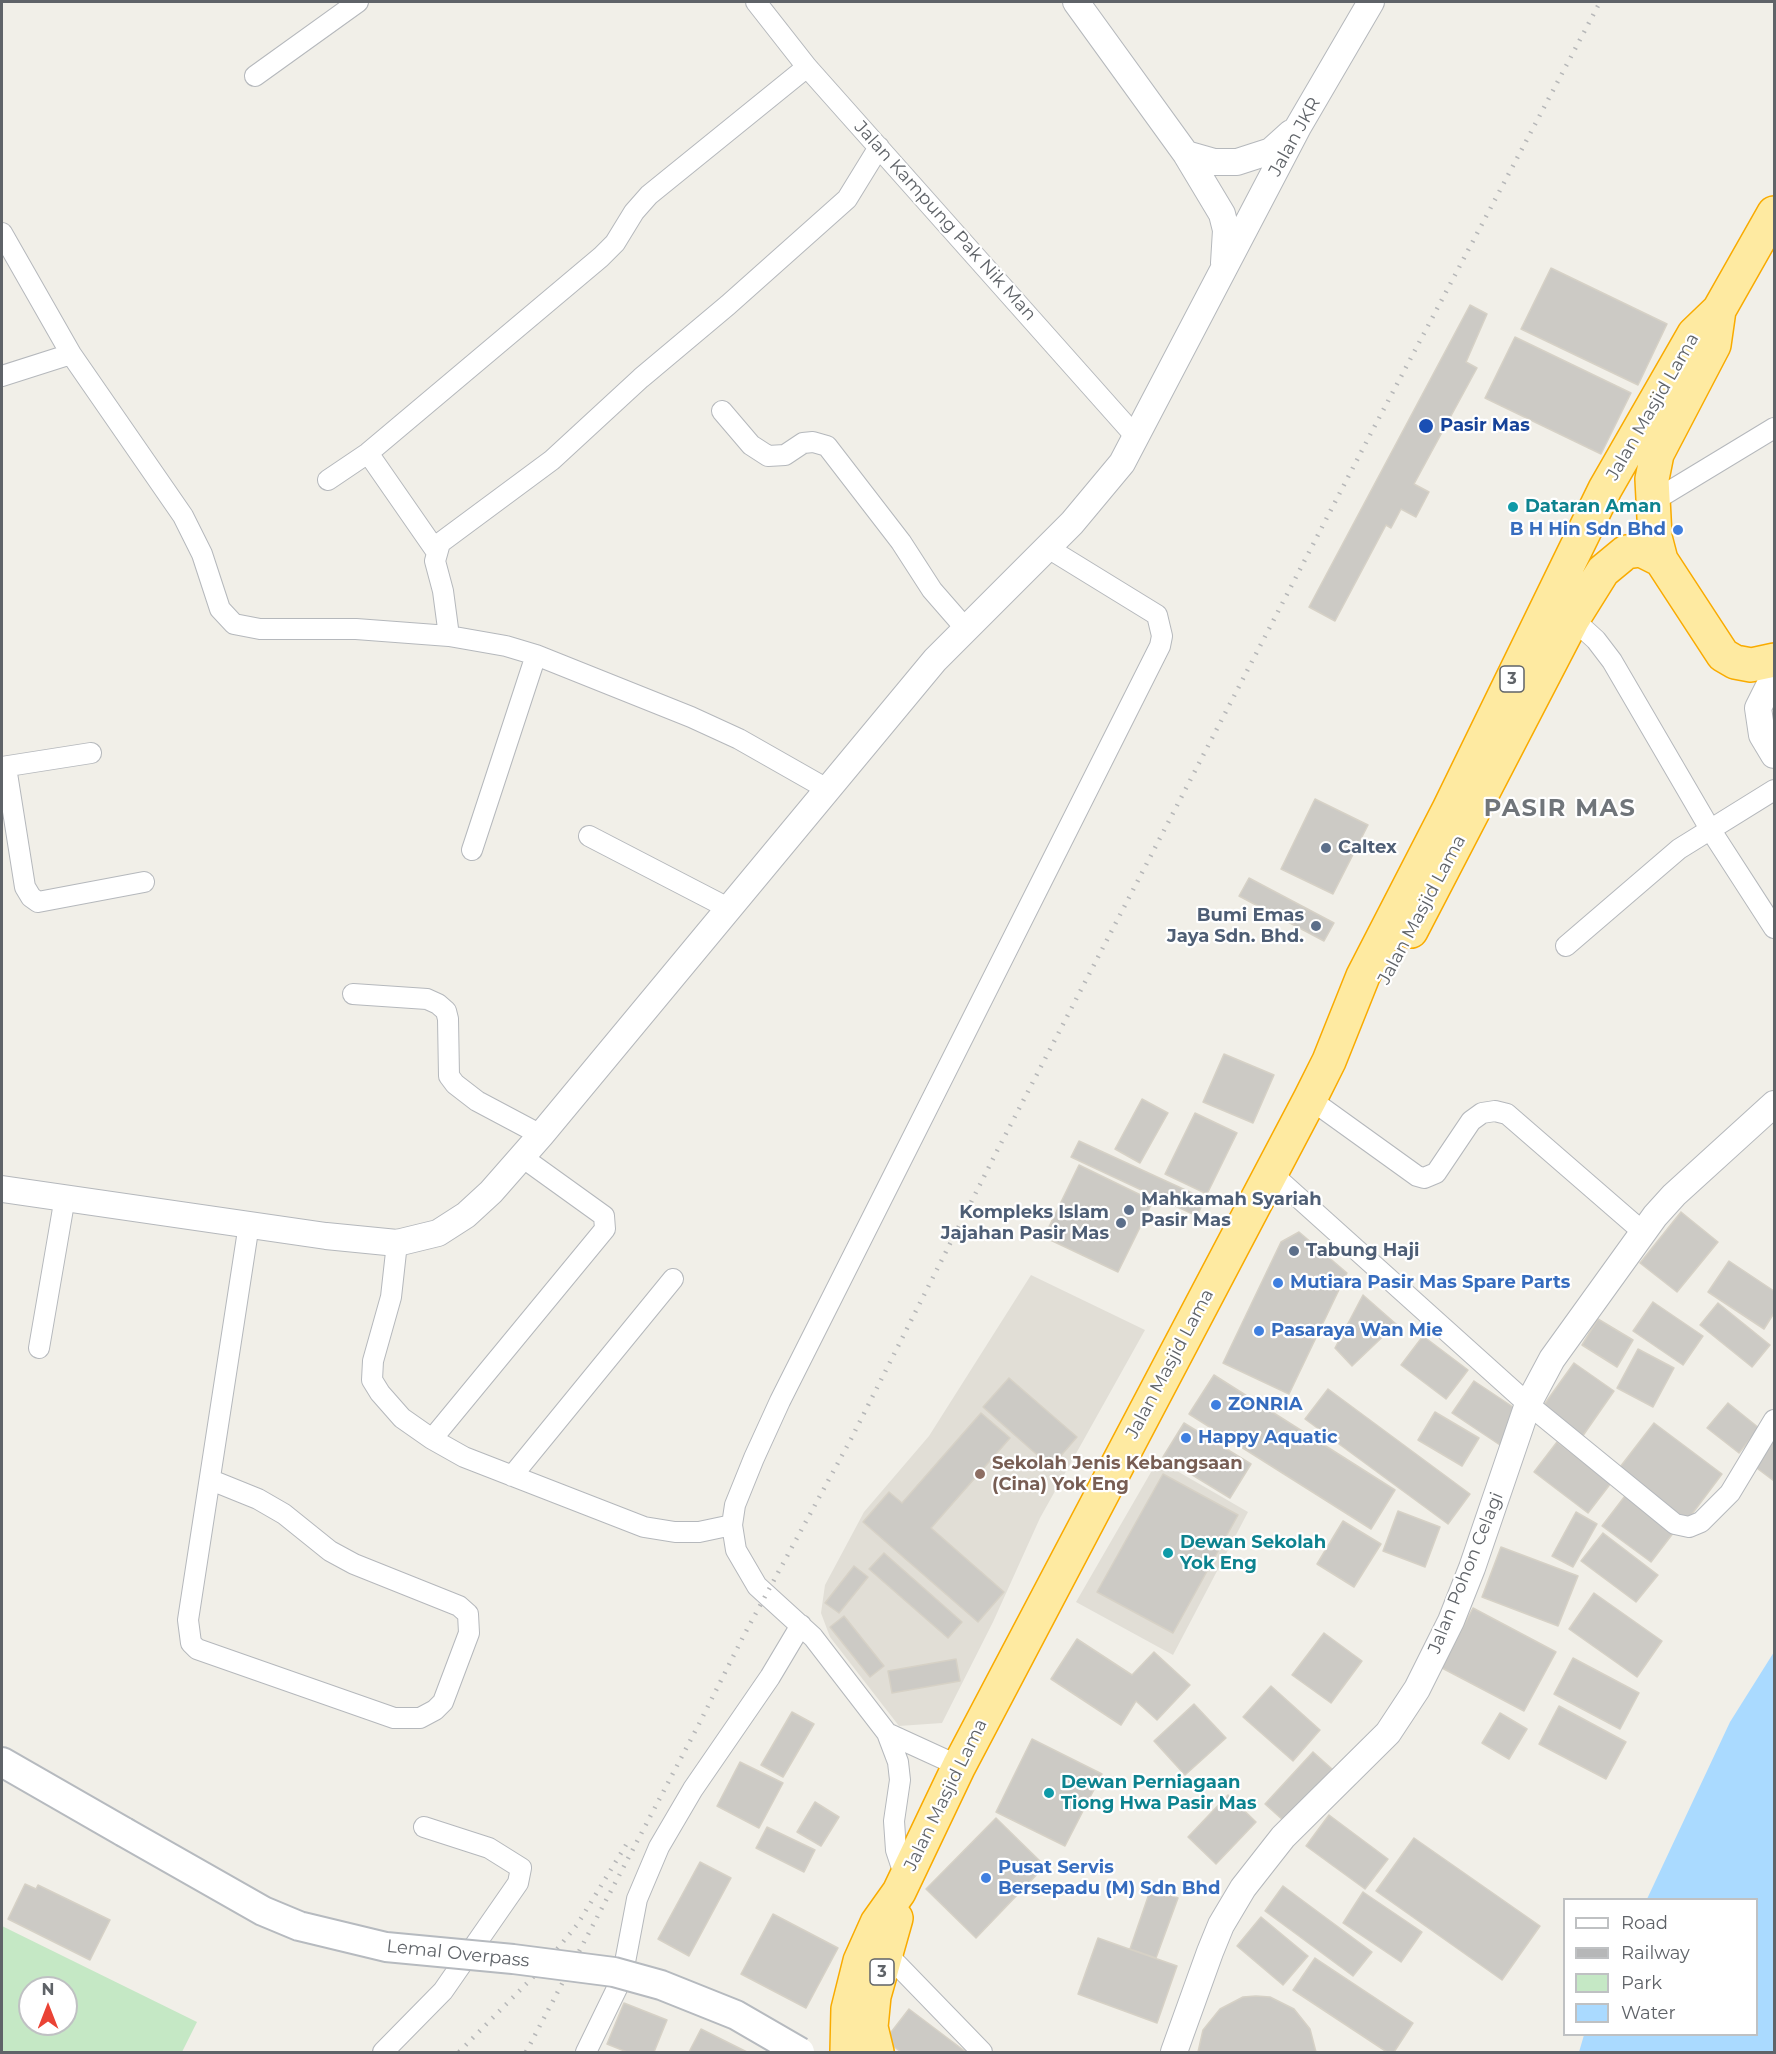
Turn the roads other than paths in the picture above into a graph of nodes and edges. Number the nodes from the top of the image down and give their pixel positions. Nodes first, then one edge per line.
1 (358, 2) edge
2 (756, 2) edge
3 (1076, 2) edge
4 (1371, 2) edge
5 (807, 67) junction
6 (255, 76) dead end
7 (1298, 127) junction
8 (879, 147) junction
9 (1186, 154) junction
10 (1774, 213) edge
11 (2, 233) edge
12 (1223, 275) junction
13 (1719, 310) junction
14 (71, 354) junction
15 (2, 376) edge
16 (722, 411) dead end
17 (1774, 428) edge
18 (1137, 438) junction
19 (368, 453) junction
20 (328, 480) dead end
21 (1652, 502) junction
22 (1048, 548) junction
23 (436, 551) junction
24 (1661, 560) junction
25 (1573, 619) junction
26 (966, 629) junction
27 (449, 636) junction
28 (536, 655) junction
29 (1774, 660) edge
30 (1774, 676) edge
31 (92, 753) dead end
32 (1774, 755) edge
33 (4, 767) edge
34 (827, 789) junction
35 (1774, 790) edge
36 (1710, 830) junction
37 (589, 836) dead end
38 (472, 850) dead end
39 (144, 882) dead end
40 (729, 908) junction
41 (1774, 928) edge
42 (1394, 940) junction
43 (1566, 946) dead end
44 (353, 994) dead end
45 (1310, 1099) junction
46 (1774, 1104) edge
47 (542, 1135) junction
48 (522, 1157) junction
49 (1270, 1172) junction
50 (2, 1189) edge
51 (65, 1197) junction
52 (249, 1224) junction
53 (1642, 1232) junction
54 (398, 1243) junction
55 (673, 1279) dead end
56 (39, 1348) dead end
57 (1528, 1404) junction
58 (1774, 1420) edge
59 (432, 1439) junction
60 (512, 1476) junction
61 (212, 1480) junction
62 (732, 1525) junction
63 (801, 1625) junction
64 (887, 1733) junction
65 (2, 1762) edge
66 (959, 1766) junction
67 (424, 1827) dead end
68 (904, 1882) junction
69 (888, 1954) junction
70 (622, 1978) junction
71 (844, 2049) edge
72 (383, 2052) edge
73 (586, 2052) edge
74 (779, 2052) edge
75 (800, 2052) edge
76 (878, 2052) edge
77 (982, 2052) edge
78 (1174, 2052) edge

1 - 6 street
2 - 5 street, Jalan Kampung Pak Nik Man
3 - 9 street
4 - 7 street, Jalan JKR
5 - 8 street, Jalan Kampung Pak Nik Man
5 - 19 street
7 - 9 street
7 - 12 street, Jalan JKR
8 - 18 street, Jalan Kampung Pak Nik Man
8 - 23 street
9 - 12 street
10 - 13 highway, Jalan Masjid Lama / 3
11 - 14 street
12 - 18 street, Jalan JKR
13 - 21 highway, Jalan Masjid Lama / 3
13 - 42 highway, Jalan Masjid Lama / 3
14 - 15 street
14 - 27 street
16 - 26 street
17 - 21 street
18 - 22 street, Jalan JKR
19 - 20 street
19 - 23 street
21 - 24 highway, Jalan Masjid Lama / 3
22 - 26 street, Jalan JKR
22 - 62 street
23 - 27 street
24 - 25 highway, Jalan Masjid Lama / 3
24 - 29 highway, 3
25 - 36 street
25 - 42 highway, Jalan Masjid Lama / 3
26 - 34 street, Jalan JKR
27 - 28 street
28 - 34 street
28 - 38 street
30 - 32 street
31 - 33 street
33 - 39 street
34 - 40 street, Jalan JKR
35 - 36 street
36 - 41 street
36 - 43 street
37 - 40 street
40 - 47 street, Jalan JKR
42 - 45 highway, Jalan Masjid Lama / 3
44 - 47 street
45 - 49 highway, Jalan Masjid Lama / 3
45 - 53 street
46 - 53 street, Jalan Pohon Celagi
47 - 48 street, Jalan JKR
48 - 54 street, Jalan JKR
48 - 59 street
49 - 57 street
49 - 66 highway, Jalan Masjid Lama / 3
50 - 51 street
51 - 52 street
51 - 56 street
52 - 54 street
52 - 61 street
53 - 57 street, Jalan Pohon Celagi
54 - 59 street
55 - 60 street
57 - 58 street
57 - 78 street, Jalan Pohon Celagi
59 - 60 street
60 - 62 street
61 - 61 street
62 - 63 street
63 - 64 street
63 - 70 street
64 - 66 street
64 - 68 street
65 - 75 main road, Lemal Overpass, bridge
66 - 68 highway, Jalan Masjid Lama / 3
67 - 72 street
68 - 69 highway, Jalan Masjid Lama / 3
68 - 71 highway, Jalan Masjid Lama / 3
69 - 76 highway, Jalan Masjid Lama / 3
69 - 77 street
70 - 73 street
70 - 74 street

